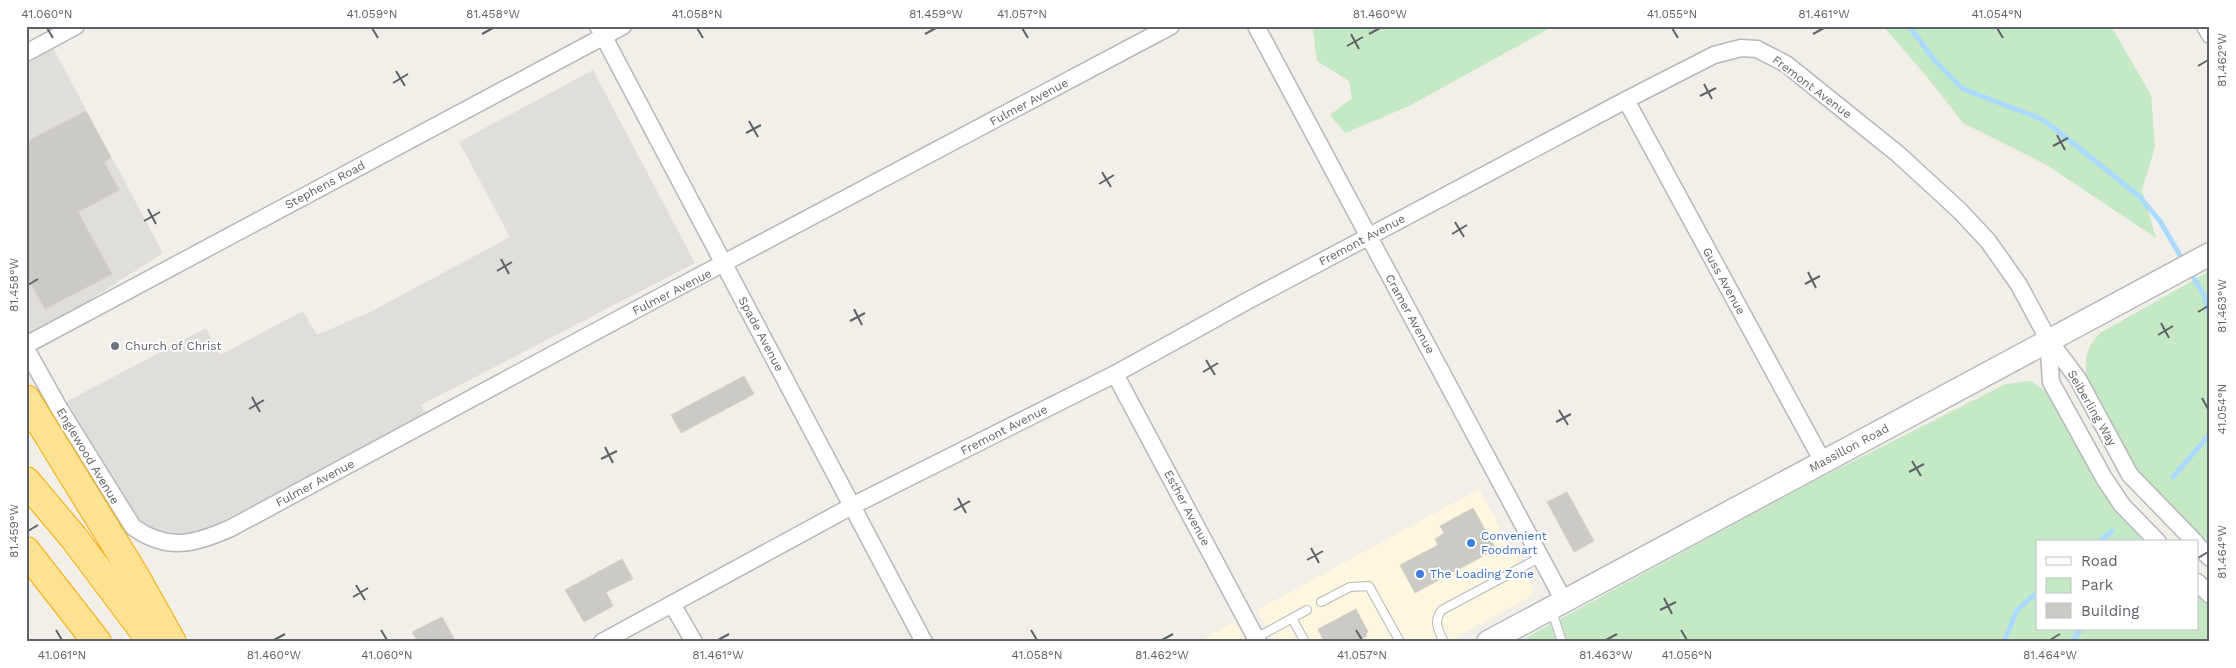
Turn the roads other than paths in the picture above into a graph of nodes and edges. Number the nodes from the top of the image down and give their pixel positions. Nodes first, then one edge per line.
1 (76, 26) edge
2 (623, 26) edge
3 (1171, 26) edge
4 (1256, 26) edge
5 (2205, 26) edge
6 (600, 31) edge
7 (2210, 35) edge
8 (26, 53) edge
9 (1626, 100) junction
10 (1368, 238) junction
11 (2210, 254) edge
12 (724, 264) junction
13 (2048, 338) junction
14 (26, 347) edge
15 (1115, 374) junction
16 (26, 399) edge
17 (1823, 462) junction
18 (26, 481) edge
19 (852, 506) junction
20 (2156, 540) edge
21 (2193, 540) edge
22 (168, 543) joint
23 (2198, 545) edge
24 (26, 551) edge
25 (1541, 557) junction
26 (2210, 558) edge
27 (2198, 583) edge
28 (2210, 595) edge
29 (1320, 602) dead end
30 (672, 604) junction
31 (1558, 605) junction
32 (1306, 610) dead end
33 (1292, 618) junction
34 (1257, 640) edge
35 (97, 642) edge
36 (152, 642) edge
37 (172, 642) edge
38 (602, 642) edge
39 (694, 642) edge
40 (924, 642) edge
41 (1306, 642) edge
42 (1400, 642) edge
43 (1444, 642) edge
44 (1488, 642) edge
45 (1562, 642) edge

1 - 8 street
2 - 6 street, Stephens Road
3 - 12 street, Fulmer Avenue
4 - 10 street, Cramer Avenue
5 - 7 street
6 - 12 street, Spade Avenue
6 - 14 street, Stephens Road
9 - 10 street, Fremont Avenue
9 - 13 street, Fremont Avenue
9 - 17 street, Guss Avenue
10 - 15 street, Fremont Avenue
10 - 25 street, Cramer Avenue
11 - 13 street, Massillon Road
12 - 19 street, Spade Avenue
12 - 22 street, Fulmer Avenue
13 - 17 street, Massillon Road
13 - 20 street, Seiberling Way
13 - 21 street, Seiberling Way
14 - 22 street, Englewood Avenue
15 - 19 street, Fremont Avenue
15 - 34 street, Esther Avenue
16 - 37 highway
17 - 31 street, Massillon Road
18 - 36 highway
19 - 30 street, Fremont Avenue
19 - 40 street, Spade Avenue
23 - 26 street
24 - 35 highway
25 - 31 street, Cramer Avenue
25 - 43 lane
27 - 28 street
29 - 42 lane
30 - 38 street, Fremont Avenue
30 - 39 street
31 - 44 street, Massillon Road
31 - 45 lane
32 - 33 lane
33 - 34 lane
33 - 41 lane

